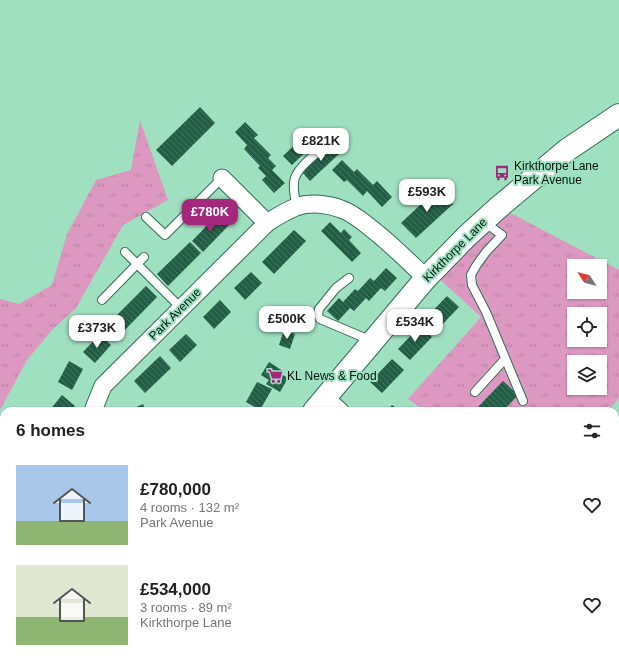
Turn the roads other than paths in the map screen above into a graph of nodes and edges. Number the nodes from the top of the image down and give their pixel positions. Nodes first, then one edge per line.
1 (619, 115) edge
2 (324, 147) dead end
3 (222, 178) joint
4 (297, 207) junction
5 (146, 217) dead end
6 (483, 221) junction
7 (267, 223) junction
8 (126, 252) dead end
9 (144, 257) dead end
10 (137, 264) junction
11 (349, 278) dead end
12 (426, 278) junction
13 (102, 300) dead end
14 (181, 308) junction
15 (372, 342) junction
16 (505, 359) junction
17 (475, 392) dead end
18 (523, 401) dead end
19 (94, 407) edge
20 (326, 407) edge

1 - 6 street, Kirkthorpe Lane
2 - 4 lane
3 - 5 lane
3 - 7 street
4 - 7 street, Park Avenue
4 - 12 street, Park Avenue
6 - 12 street, Kirkthorpe Lane
6 - 16 lane
7 - 14 street, Park Avenue
8 - 10 lane
9 - 10 lane
10 - 13 lane
10 - 14 lane
11 - 15 lane
12 - 15 street, Kirkthorpe Lane
14 - 19 street, Park Avenue
15 - 20 street, Kirkthorpe Lane
16 - 17 lane
16 - 18 lane

